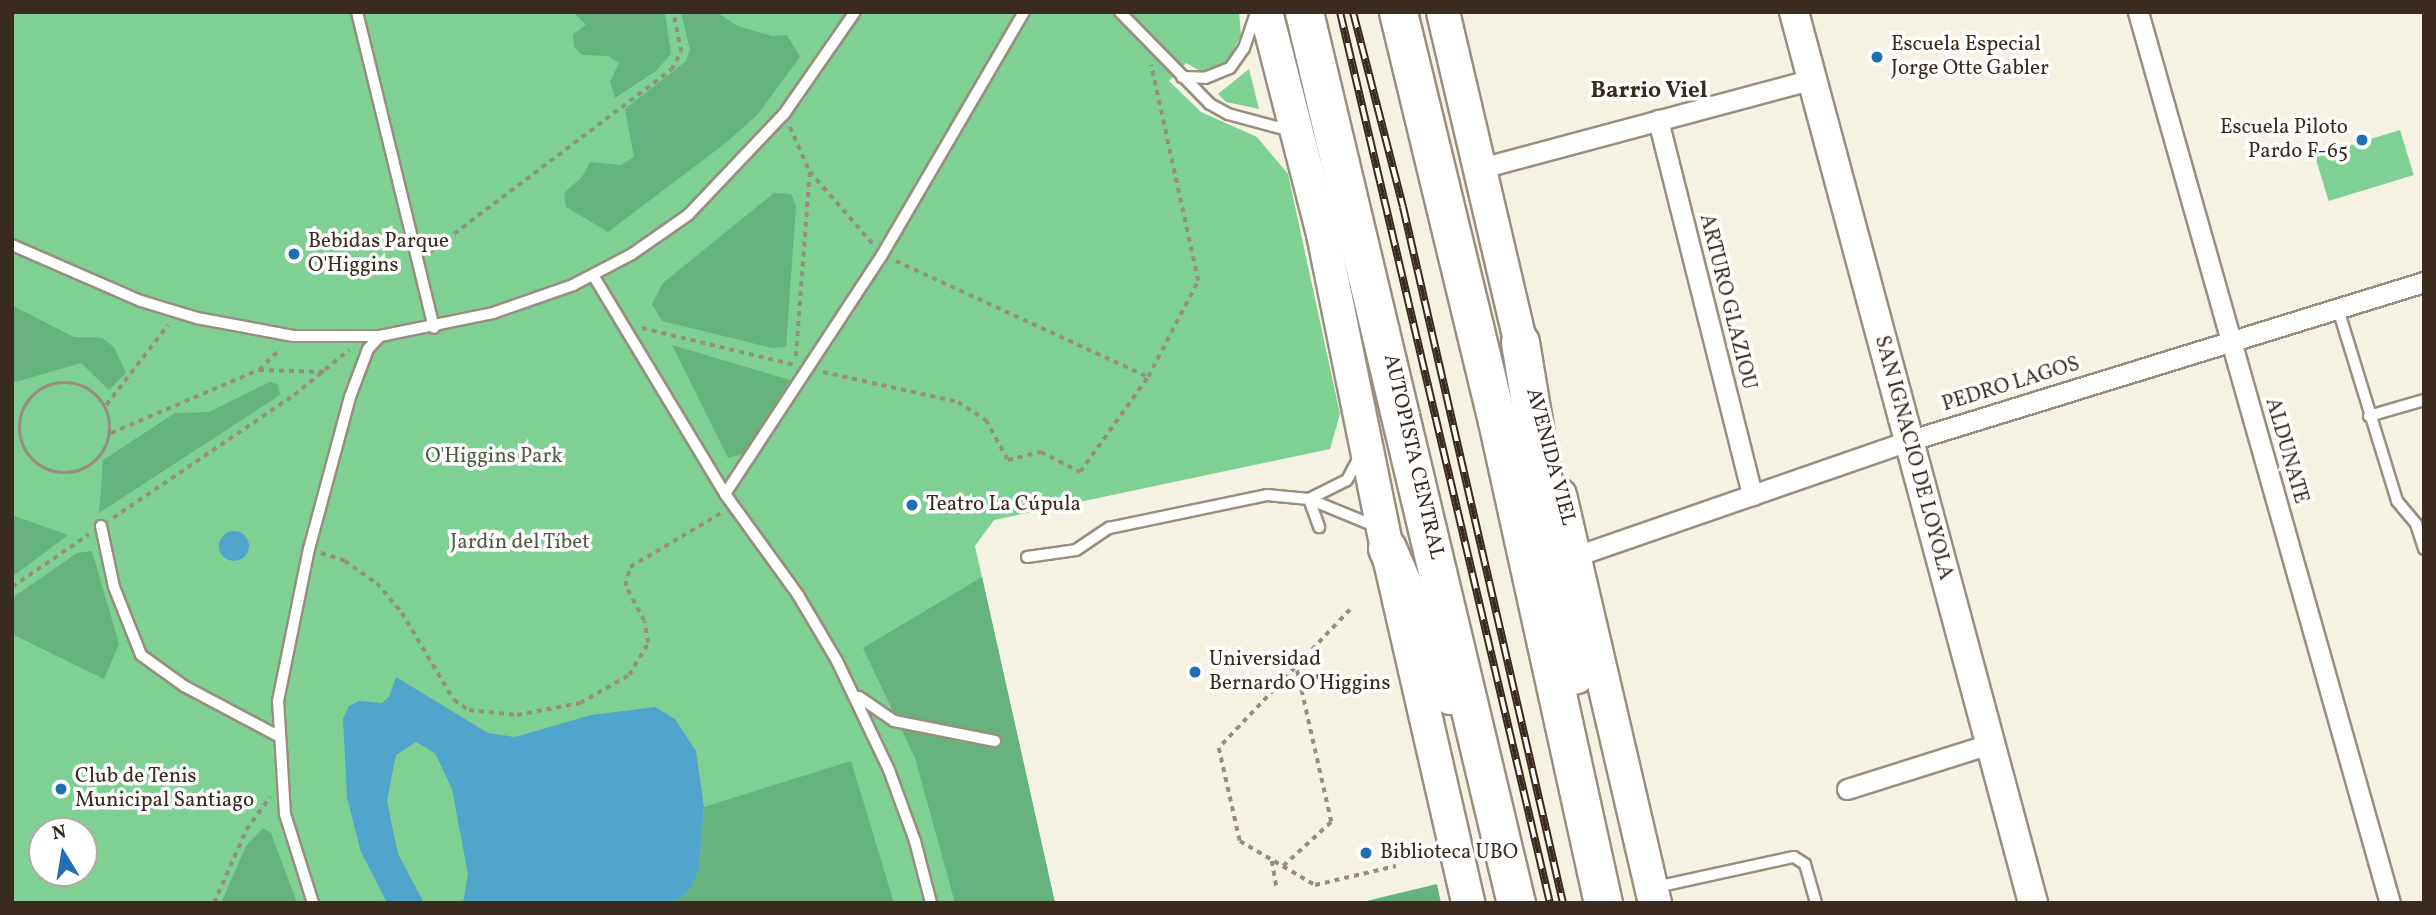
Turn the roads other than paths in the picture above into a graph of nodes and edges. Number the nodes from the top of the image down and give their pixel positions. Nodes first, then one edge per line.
1 (357, 12) edge
2 (856, 12) edge
3 (1024, 12) edge
4 (1120, 12) edge
5 (1256, 12) edge
6 (1266, 12) edge
7 (1304, 12) edge
8 (1398, 12) edge
9 (1443, 12) edge
10 (1794, 12) edge
11 (2138, 12) edge
12 (1182, 77) junction
13 (1812, 79) junction
14 (1658, 120) junction
15 (1298, 133) junction
16 (1481, 168) junction
17 (12, 245) edge
18 (593, 275) junction
19 (2424, 282) edge
20 (2338, 309) junction
21 (434, 328) junction
22 (380, 335) junction
23 (2232, 341) junction
24 (1520, 342) junction
25 (2424, 400) edge
26 (2369, 416) junction
27 (1363, 435) junction
28 (1909, 441) junction
29 (725, 494) junction
30 (1752, 495) junction
31 (1309, 499) junction
32 (101, 526) road end
33 (1319, 527) dead end
34 (1385, 540) junction
35 (2424, 549) edge
36 (1576, 556) junction
37 (1027, 557) dead end
38 (853, 692) junction
39 (276, 735) junction
40 (995, 741) dead end
41 (1990, 744) junction
42 (1847, 789) dead end
43 (1493, 802) junction
44 (1583, 815) junction
45 (1653, 895) edge
46 (1466, 899) edge
47 (313, 903) edge
48 (931, 903) edge
49 (1516, 903) edge
50 (1603, 903) edge
51 (1816, 903) edge
52 (2033, 903) edge
53 (2390, 903) edge

1 - 21 lane
2 - 18 lane
3 - 29 lane
4 - 12 lane
5 - 12 lane
6 - 15 main road
7 - 43 highway, AUTOPISTA CENTRAL
8 - 44 highway
9 - 16 main road, AVENIDA VIEL
10 - 13 street, SAN IGNACIO DE LOYOLA
11 - 23 street, ALDUNATE
12 - 15 lane
13 - 14 street
13 - 28 street, SAN IGNACIO DE LOYOLA
14 - 16 street
14 - 30 street, ARTURO GLAZIOU
15 - 27 main road
16 - 24 main road, AVENIDA VIEL
17 - 22 lane
18 - 21 lane
18 - 29 lane
19 - 20 street, PEDRO LAGOS
20 - 23 street, PEDRO LAGOS
20 - 26 lane
21 - 22 lane
22 - 39 lane
23 - 28 street, PEDRO LAGOS
23 - 53 street, ALDUNATE
24 - 36 main road, AVENIDA VIEL
24 - 44 highway
25 - 26 lane
26 - 35 lane
27 - 31 lane
27 - 34 main road
28 - 30 street, PEDRO LAGOS
28 - 41 street, SAN IGNACIO DE LOYOLA
29 - 38 lane
30 - 36 street, PEDRO LAGOS
31 - 33 lane
31 - 34 lane
31 - 37 lane
32 - 39 lane
34 - 43 highway
34 - 46 main road
36 - 45 main road, AVENIDA VIEL
38 - 40 lane
38 - 48 lane
39 - 47 lane
41 - 42 street
41 - 52 street, SAN IGNACIO DE LOYOLA
43 - 49 highway, AUTOPISTA CENTRAL
44 - 50 highway
45 - 51 lane

